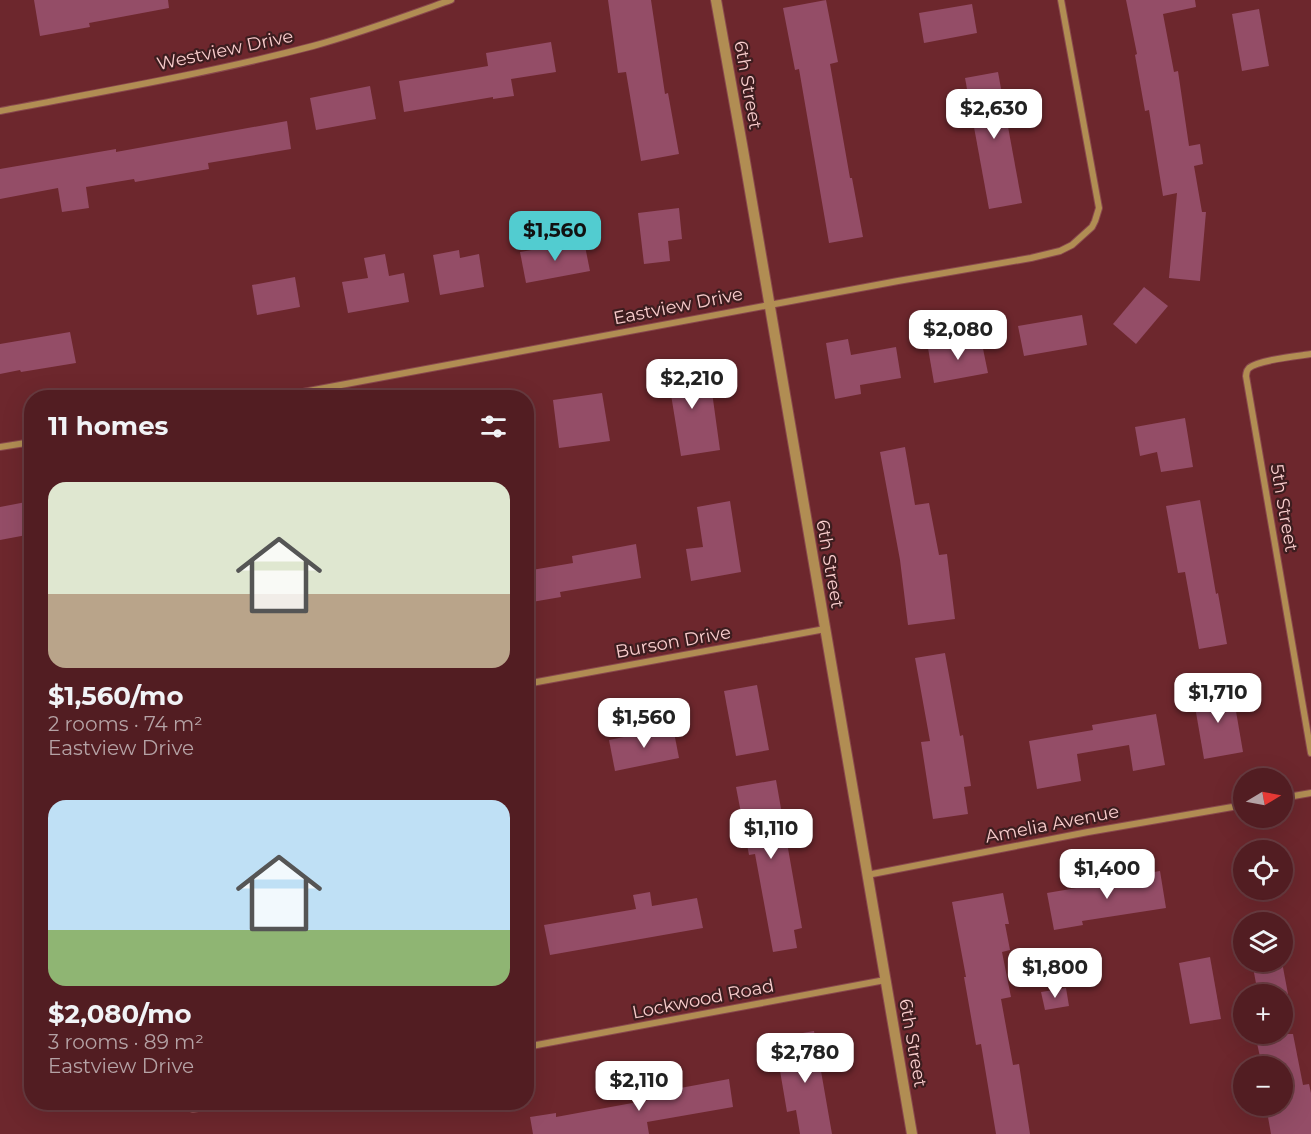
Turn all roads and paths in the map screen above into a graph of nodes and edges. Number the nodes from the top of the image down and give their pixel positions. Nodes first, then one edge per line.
1 (452, 0) edge
2 (716, 0) edge
3 (1061, 0) edge
4 (0, 111) edge
5 (769, 305) junction
6 (1311, 354) edge
7 (314, 390) edge
8 (24, 443) edge
9 (0, 447) edge
10 (825, 629) junction
11 (534, 683) edge
12 (1311, 753) edge
13 (1311, 793) edge
14 (1293, 796) edge
15 (1233, 807) edge
16 (867, 875) junction
17 (885, 980) junction
18 (534, 1046) edge
19 (912, 1134) edge

1 - 4 street, Westview Drive
2 - 5 street, 6th Street
3 - 5 street, Eastview Drive
5 - 7 street, Eastview Drive
5 - 10 street, 6th Street
6 - 12 street, 5th Street
8 - 9 street
10 - 11 street, Burson Drive
10 - 16 street, 6th Street
13 - 14 street
15 - 16 street, Amelia Avenue
16 - 17 street, 6th Street
17 - 18 street, Lockwood Road
17 - 19 street, 6th Street

